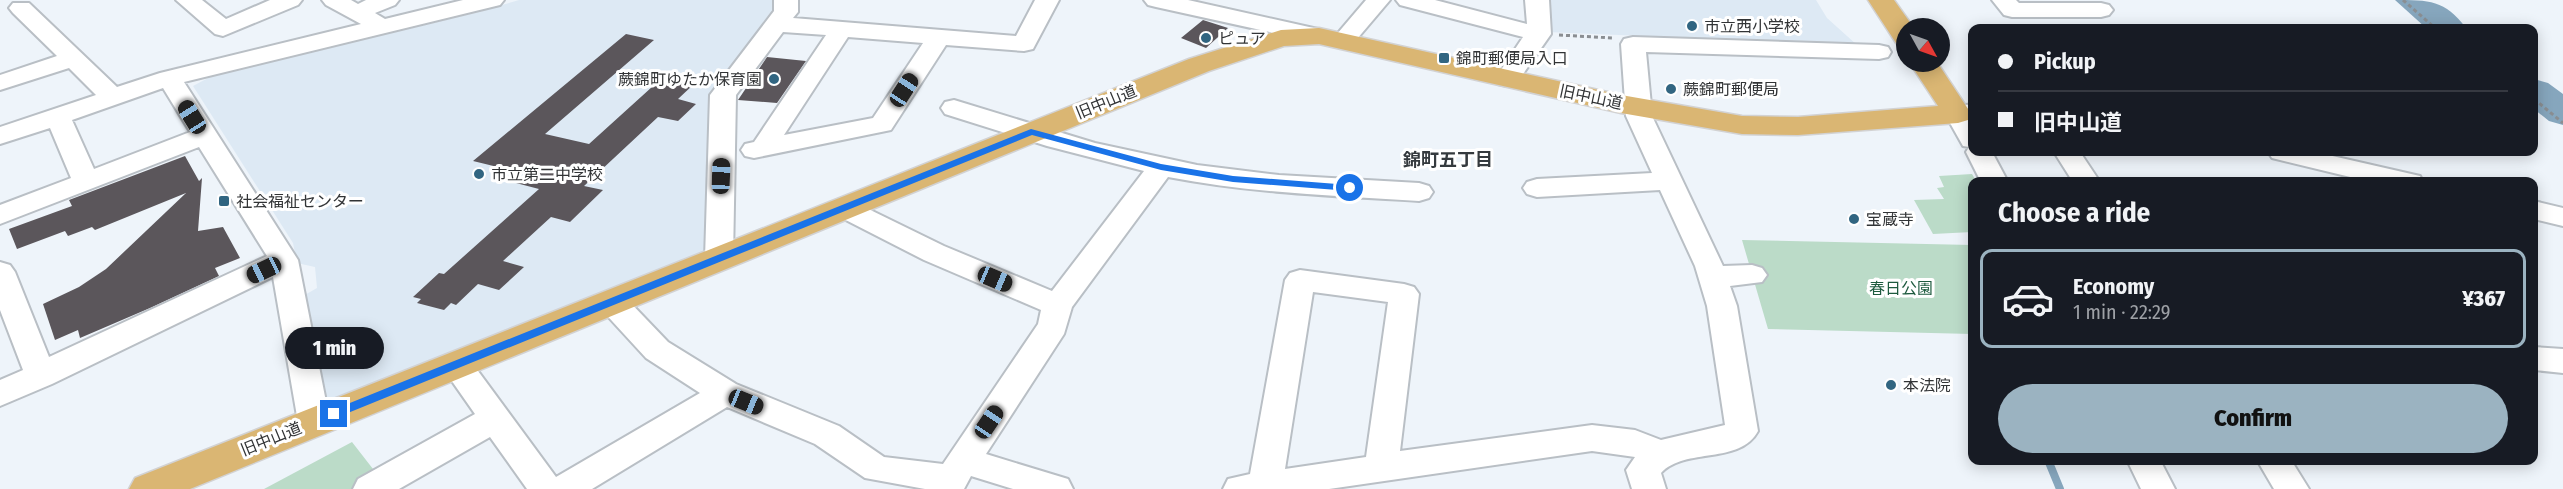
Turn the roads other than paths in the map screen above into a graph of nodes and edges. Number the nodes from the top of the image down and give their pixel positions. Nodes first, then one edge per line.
1 (188, 0) edge
2 (290, 0) edge
3 (334, 0) edge
4 (387, 0) edge
5 (492, 0) edge
6 (1047, 0) edge
7 (1156, 0) edge
8 (1378, 0) edge
9 (1408, 0) edge
10 (1538, 0) edge
11 (1881, 0) edge
12 (2004, 0) edge
13 (21, 7) edge
14 (357, 12) junction
15 (782, 12) edge
16 (2102, 13) edge
17 (1896, 22) edge
18 (383, 27) junction
19 (841, 30) junction
20 (1539, 34) junction
21 (938, 39) junction
22 (1331, 39) junction
23 (1880, 52) dead end
24 (73, 59) junction
25 (1930, 72) edge
26 (169, 78) junction
27 (1507, 79) junction
28 (0, 83) edge
29 (112, 96) junction
30 (1638, 107) junction
31 (954, 108) dead end
32 (58, 116) junction
33 (1968, 122) edge
34 (1031, 132) junction
35 (0, 136) edge
36 (204, 136) junction
37 (763, 148) junction
38 (722, 156) junction
39 (1981, 156) edge
40 (2070, 156) edge
41 (2298, 156) edge
42 (1161, 167) junction
43 (1992, 177) edge
44 (2084, 177) edge
45 (2388, 177) edge
46 (1670, 181) junction
47 (86, 182) junction
48 (1538, 188) dead end
49 (1419, 192) dead end
50 (844, 208) junction
51 (2538, 211) edge
52 (0, 215) edge
53 (2563, 217) edge
54 (719, 259) junction
55 (284, 260) junction
56 (0, 272) edge
57 (1752, 275) dead end
58 (1713, 276) junction
59 (612, 302) junction
60 (1057, 305) junction
61 (2538, 359) edge
62 (2563, 361) edge
63 (456, 364) junction
64 (41, 376) junction
65 (725, 393) junction
66 (0, 394) edge
67 (494, 418) junction
68 (314, 422) junction
69 (1659, 453) junction
70 (2146, 465) edge
71 (2276, 465) edge
72 (1381, 468) junction
73 (954, 476) edge
74 (1252, 487) edge
75 (149, 489) edge
76 (370, 489) edge
77 (546, 489) edge
78 (564, 489) edge
79 (1056, 489) edge
80 (1648, 489) edge
81 (2158, 489) edge
82 (2292, 489) edge

1 - 2 street
3 - 14 street
4 - 14 street
5 - 18 street
6 - 21 street
7 - 22 street
8 - 22 street
9 - 20 street
10 - 20 street
11 - 17 main road
12 - 16 street
13 - 24 street
14 - 18 street
15 - 19 street
15 - 38 street
18 - 26 street
19 - 21 street
19 - 37 street
20 - 27 street
21 - 37 street
22 - 27 main road, 旧中山道
22 - 34 main road, 旧中山道
23 - 30 street
24 - 28 street
24 - 29 street
25 - 33 main road
26 - 29 street
26 - 36 street
27 - 30 main road, 旧中山道
29 - 32 street
30 - 33 main road, 旧中山道
30 - 46 street
31 - 34 street
32 - 35 street
32 - 47 street
34 - 42 street
34 - 50 main road, 旧中山道
36 - 47 street
36 - 55 street
37 - 38 street
38 - 54 street
39 - 43 street
40 - 44 street
41 - 45 street
42 - 49 street
42 - 60 street
46 - 48 street
46 - 58 street
47 - 52 street
50 - 54 main road, 旧中山道
50 - 60 street
51 - 53 street
54 - 59 main road, 旧中山道
55 - 64 street
55 - 68 street
56 - 64 street
57 - 58 street
58 - 69 street
59 - 63 main road, 旧中山道
59 - 65 street
60 - 73 street
61 - 62 street
63 - 67 street
63 - 68 main road, 旧中山道
64 - 66 street
65 - 73 street
65 - 78 street
67 - 76 street
67 - 77 street
68 - 75 main road, 旧中山道
69 - 72 street
69 - 80 street
70 - 81 street
71 - 82 street
72 - 74 street
72 - 74 street
73 - 79 street

